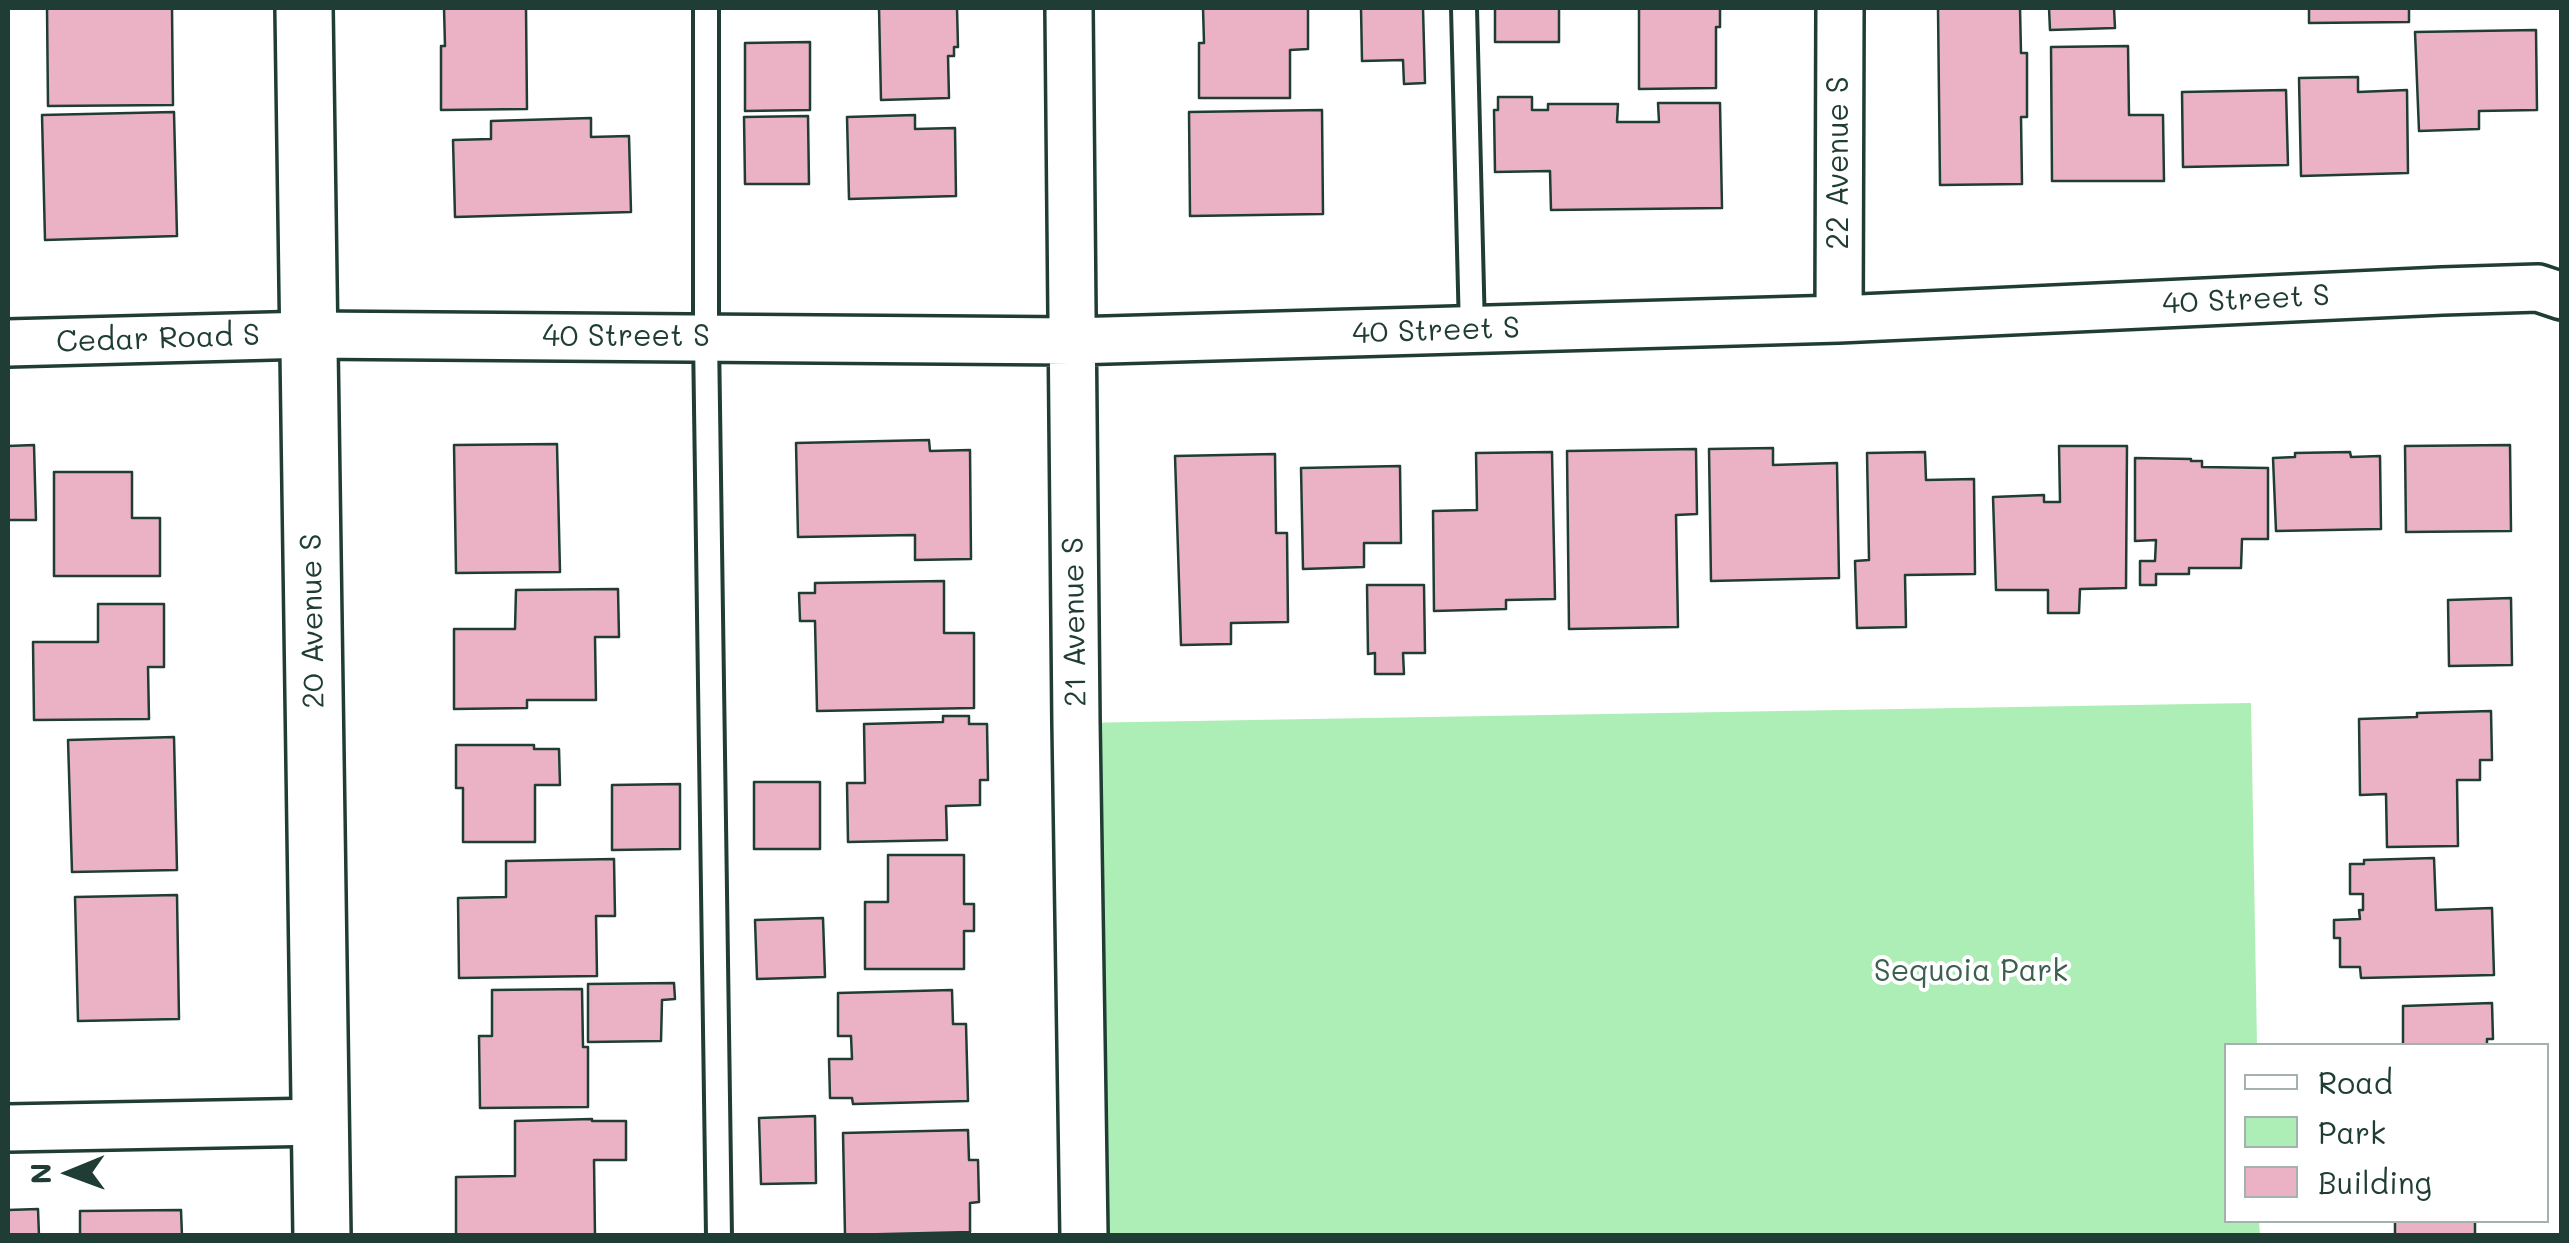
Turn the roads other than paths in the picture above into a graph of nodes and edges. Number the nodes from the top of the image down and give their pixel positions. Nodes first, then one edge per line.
1 (304, 8) edge
2 (706, 8) edge
3 (1069, 8) edge
4 (1464, 8) edge
5 (1840, 8) edge
6 (2562, 296) edge
7 (1839, 319) junction
8 (1472, 330) junction
9 (309, 335) junction
10 (706, 338) junction
11 (1072, 341) junction
12 (8, 343) edge
13 (320, 1122) junction
14 (8, 1128) edge
15 (322, 1236) edge
16 (719, 1236) edge
17 (1084, 1236) edge

1 - 9 street, 20 Avenue S
2 - 10 lane
3 - 11 street, 21 Avenue S
4 - 8 lane
5 - 7 street, 22 Avenue S
6 - 7 street, 40 Street S
7 - 8 street, 40 Street S
8 - 11 street, 40 Street S
9 - 10 street, 40 Street S
9 - 12 street, Cedar Road S
9 - 13 street, 20 Avenue S
10 - 11 street, 40 Street S
10 - 16 lane
11 - 17 street, 21 Avenue S
13 - 14 street
13 - 15 street, 20 Avenue S

